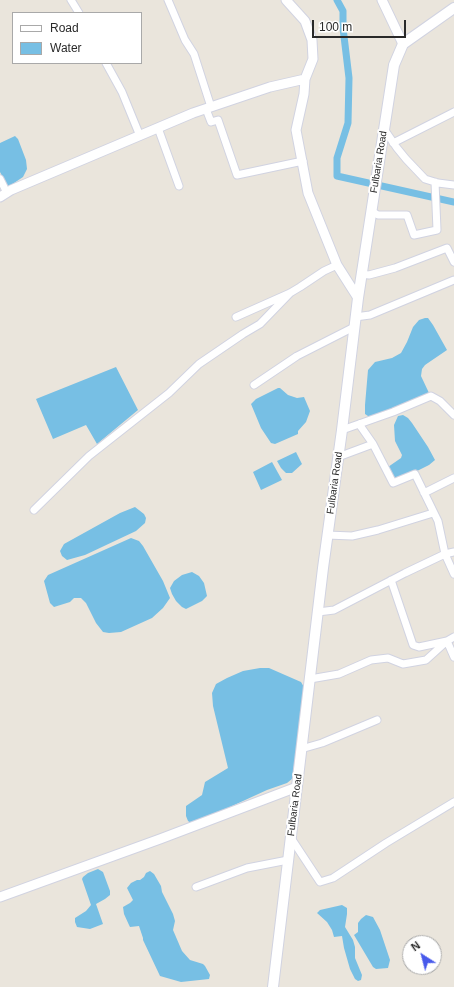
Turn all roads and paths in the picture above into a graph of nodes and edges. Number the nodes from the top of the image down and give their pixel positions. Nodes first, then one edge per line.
1 (71, 0) edge
2 (168, 0) edge
3 (286, 0) edge
4 (382, 0) edge
5 (454, 8) edge
6 (78, 12) edge
7 (403, 44) junction
8 (107, 64) edge
9 (305, 79) junction
10 (208, 108) junction
11 (454, 112) edge
12 (158, 128) junction
13 (384, 129) junction
14 (140, 136) junction
15 (393, 143) junction
16 (303, 162) junction
17 (0, 180) edge
18 (435, 182) junction
19 (454, 185) edge
20 (179, 186) dead end
21 (3, 195) edge
22 (371, 211) junction
23 (454, 262) edge
24 (337, 265) junction
25 (361, 274) junction
26 (454, 280) edge
27 (290, 293) junction
28 (358, 298) junction
29 (236, 317) dead end
30 (355, 322) junction
31 (254, 385) dead end
32 (454, 414) edge
33 (359, 424) junction
34 (342, 430) junction
35 (373, 444) junction
36 (338, 457) junction
37 (454, 478) edge
38 (424, 493) junction
39 (34, 510) dead end
40 (433, 513) junction
41 (328, 535) junction
42 (454, 552) edge
43 (445, 554) junction
44 (454, 574) edge
45 (391, 580) junction
46 (318, 612) junction
47 (454, 637) edge
48 (447, 641) junction
49 (454, 657) edge
50 (310, 679) junction
51 (377, 720) dead end
52 (301, 749) junction
53 (298, 788) junction
54 (454, 802) edge
55 (291, 838) junction
56 (288, 860) junction
57 (196, 887) dead end
58 (0, 896) edge
59 (273, 987) edge

1 - 6 street
2 - 10 street
3 - 9 street
4 - 7 street
5 - 7 main road
7 - 13 main road, Fulbaria Road
8 - 14 street
9 - 10 street
9 - 16 street
10 - 12 street
10 - 16 street
11 - 15 street
12 - 14 street
12 - 20 street
13 - 15 street
13 - 22 main road, Fulbaria Road
14 - 21 street
15 - 18 street
16 - 24 street
17 - 21 street
18 - 19 street
18 - 22 street
22 - 25 main road, Fulbaria Road
23 - 25 street
24 - 27 street
24 - 28 street
25 - 28 main road, Fulbaria Road
26 - 30 street
27 - 29 street
27 - 39 street
28 - 30 main road, Fulbaria Road
30 - 31 street
30 - 34 main road, Fulbaria Road
32 - 33 street
33 - 34 street
33 - 35 street
34 - 36 main road, Fulbaria Road
35 - 36 street
35 - 38 street
36 - 41 main road, Fulbaria Road
37 - 38 street
38 - 40 street
40 - 41 street
40 - 43 street
41 - 46 main road, Fulbaria Road
42 - 43 street
43 - 44 street
43 - 45 street
45 - 46 street
45 - 48 street
46 - 50 main road, Fulbaria Road
47 - 48 street
48 - 49 street
48 - 50 street
50 - 52 main road, Fulbaria Road
51 - 52 street
52 - 53 main road, Fulbaria Road
53 - 55 main road, Fulbaria Road
53 - 58 street
54 - 55 street
55 - 56 main road, Fulbaria Road
56 - 57 street
56 - 59 main road, Fulbaria Road

